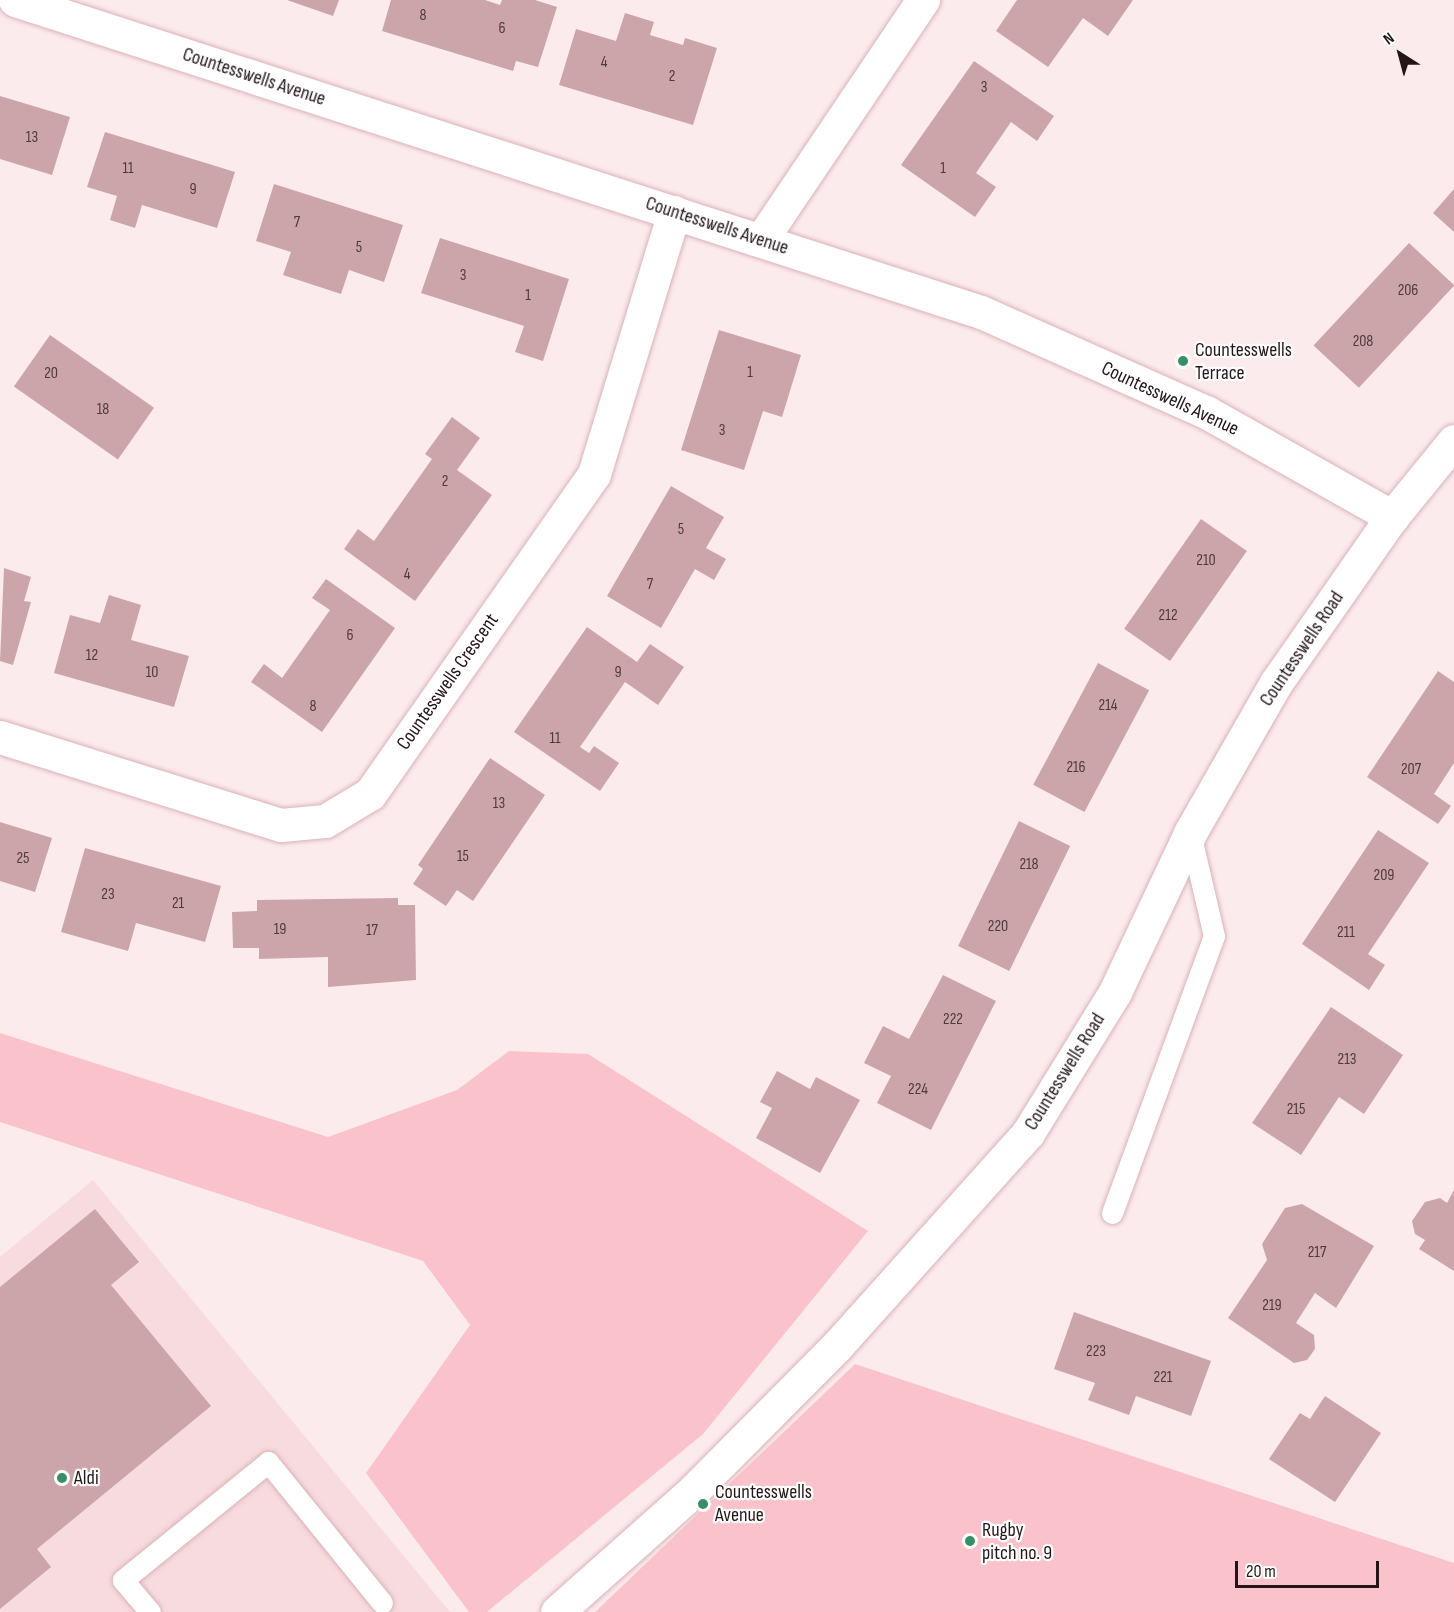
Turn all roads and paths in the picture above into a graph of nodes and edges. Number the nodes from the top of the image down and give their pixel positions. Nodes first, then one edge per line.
1 (15, 0) edge
2 (922, 0) edge
3 (674, 212) junction
4 (761, 240) junction
5 (1454, 441) edge
6 (1392, 517) junction
7 (0, 738) edge
8 (1190, 833) junction
9 (1112, 1213) dead end
10 (382, 1603) dead end
11 (150, 1612) edge
12 (557, 1612) edge

1 - 3 street, Countesswells Avenue
2 - 4 street
3 - 4 street, Countesswells Avenue
3 - 7 street, Countesswells Crescent
4 - 6 street, Countesswells Avenue
5 - 6 street, Countesswells Road
6 - 8 street, Countesswells Road
8 - 9 lane
8 - 12 street, Countesswells Road
10 - 11 lane

